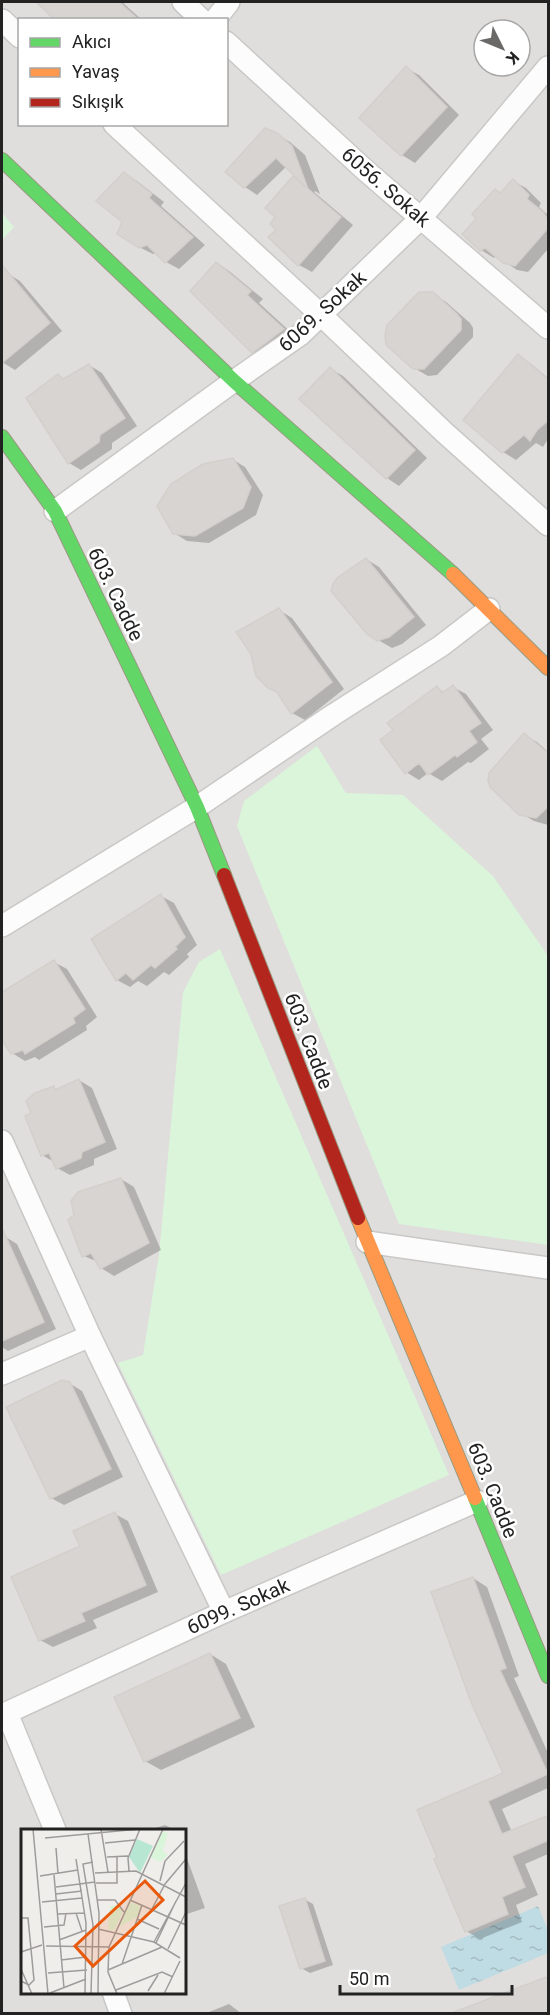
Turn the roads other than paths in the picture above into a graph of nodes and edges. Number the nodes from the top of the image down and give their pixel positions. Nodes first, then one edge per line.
1 (183, 2) edge
2 (229, 2) edge
3 (200, 18) edge
4 (217, 18) edge
5 (2, 20) edge
6 (18, 35) edge
7 (228, 44) edge
8 (549, 67) edge
9 (116, 126) edge
10 (2, 160) edge
11 (421, 218) junction
12 (321, 315) junction
13 (549, 328) edge
14 (234, 381) junction
15 (2, 437) edge
16 (55, 511) junction
17 (549, 525) edge
18 (489, 609) junction
19 (549, 668) edge
20 (197, 807) junction
21 (2, 926) edge
22 (2, 1141) edge
23 (367, 1242) junction
24 (549, 1268) edge
25 (90, 1336) junction
26 (2, 1374) edge
27 (477, 1502) junction
28 (224, 1612) junction
29 (549, 1676) edge
30 (4, 1714) edge
31 (55, 1829) edge
32 (114, 1994) edge
33 (121, 2013) edge

1 - 3 street
2 - 4 street
5 - 6 street
7 - 11 street, 6056. Sokak
8 - 11 street, 6069. Sokak
9 - 12 street
10 - 14 street
11 - 12 street, 6069. Sokak
11 - 13 street, 6056. Sokak
12 - 14 street, 6069. Sokak
12 - 17 street
14 - 16 street, 6069. Sokak
14 - 18 street
15 - 16 street, 603. Cadde
16 - 20 street, 603. Cadde
18 - 19 street
18 - 20 street
20 - 21 street
20 - 23 street, 603. Cadde
22 - 25 street
23 - 24 street
23 - 27 street, 603. Cadde
25 - 26 street
25 - 28 street
27 - 28 street, 6099. Sokak
27 - 29 street, 603. Cadde
28 - 30 street, 6099. Sokak
30 - 31 street
32 - 33 street

